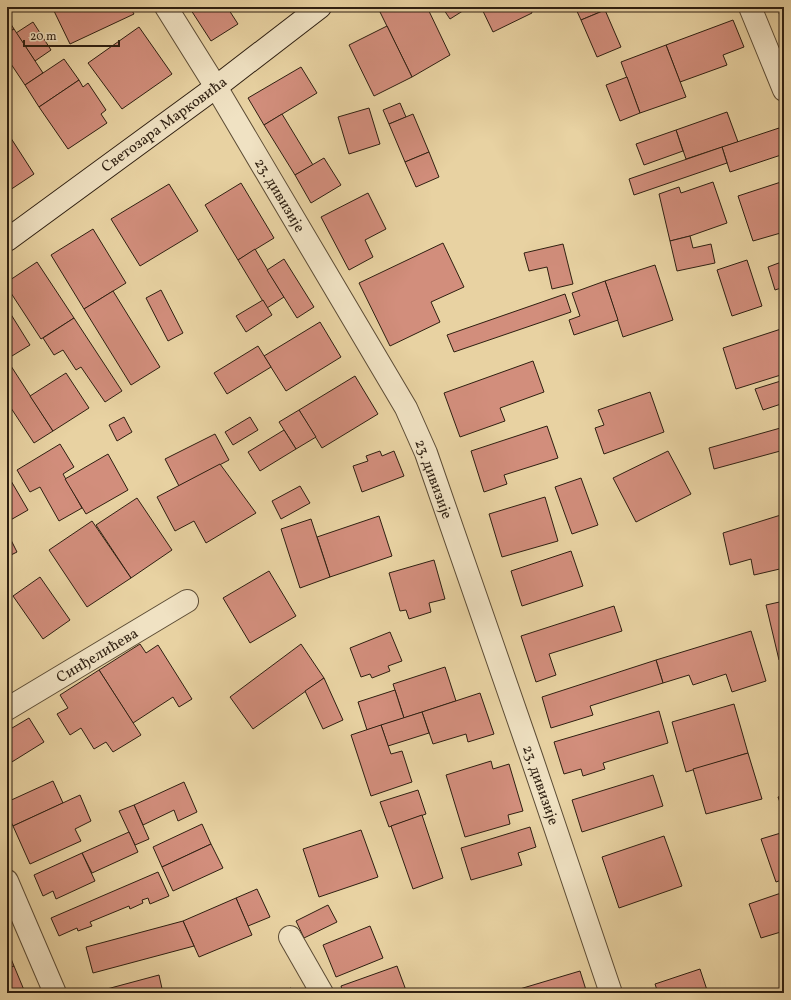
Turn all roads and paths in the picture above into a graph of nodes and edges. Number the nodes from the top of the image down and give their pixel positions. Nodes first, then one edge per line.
1 (166, 7) edge
2 (320, 7) edge
3 (750, 7) edge
4 (216, 87) junction
5 (784, 90) edge
6 (7, 240) edge
7 (187, 601) dead end
8 (7, 709) edge
9 (7, 881) edge
10 (290, 937) dead end
11 (55, 993) edge
12 (322, 993) edge
13 (611, 993) edge

1 - 4 street, 23. дивизије
2 - 4 street, Светозара Марковића
3 - 5 street
4 - 6 street, Светозара Марковића
4 - 13 street, 23. дивизије
7 - 8 street, Синђелићева
9 - 11 street
10 - 12 street

